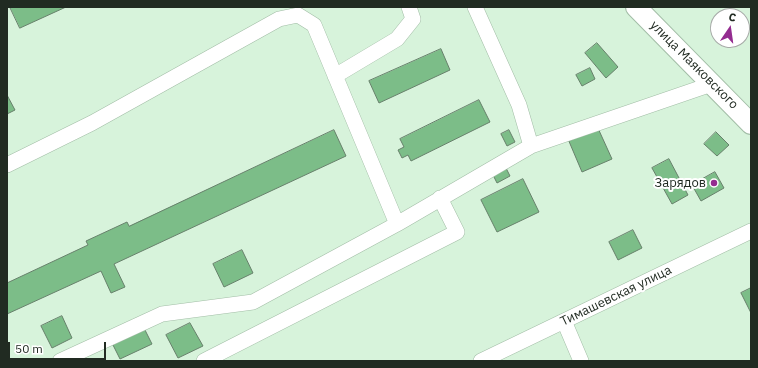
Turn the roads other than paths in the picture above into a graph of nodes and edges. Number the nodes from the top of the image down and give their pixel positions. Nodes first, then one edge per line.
1 (409, 7) edge
2 (475, 7) edge
3 (636, 7) edge
4 (335, 76) junction
5 (712, 84) junction
6 (751, 124) edge
7 (530, 146) junction
8 (7, 165) edge
9 (440, 198) junction
10 (397, 224) junction
11 (751, 231) edge
12 (564, 321) junction
13 (60, 361) edge
14 (204, 361) edge
15 (481, 361) edge
16 (582, 361) edge

1 - 4 street
2 - 7 street
3 - 5 main road, улица Маяковского
4 - 8 street
4 - 10 street
5 - 6 main road, улица Маяковского
5 - 7 street
7 - 9 street
9 - 10 street
9 - 14 street
10 - 13 street
11 - 12 street, Тимашевская улица
12 - 15 street, Тимашевская улица
12 - 16 street

